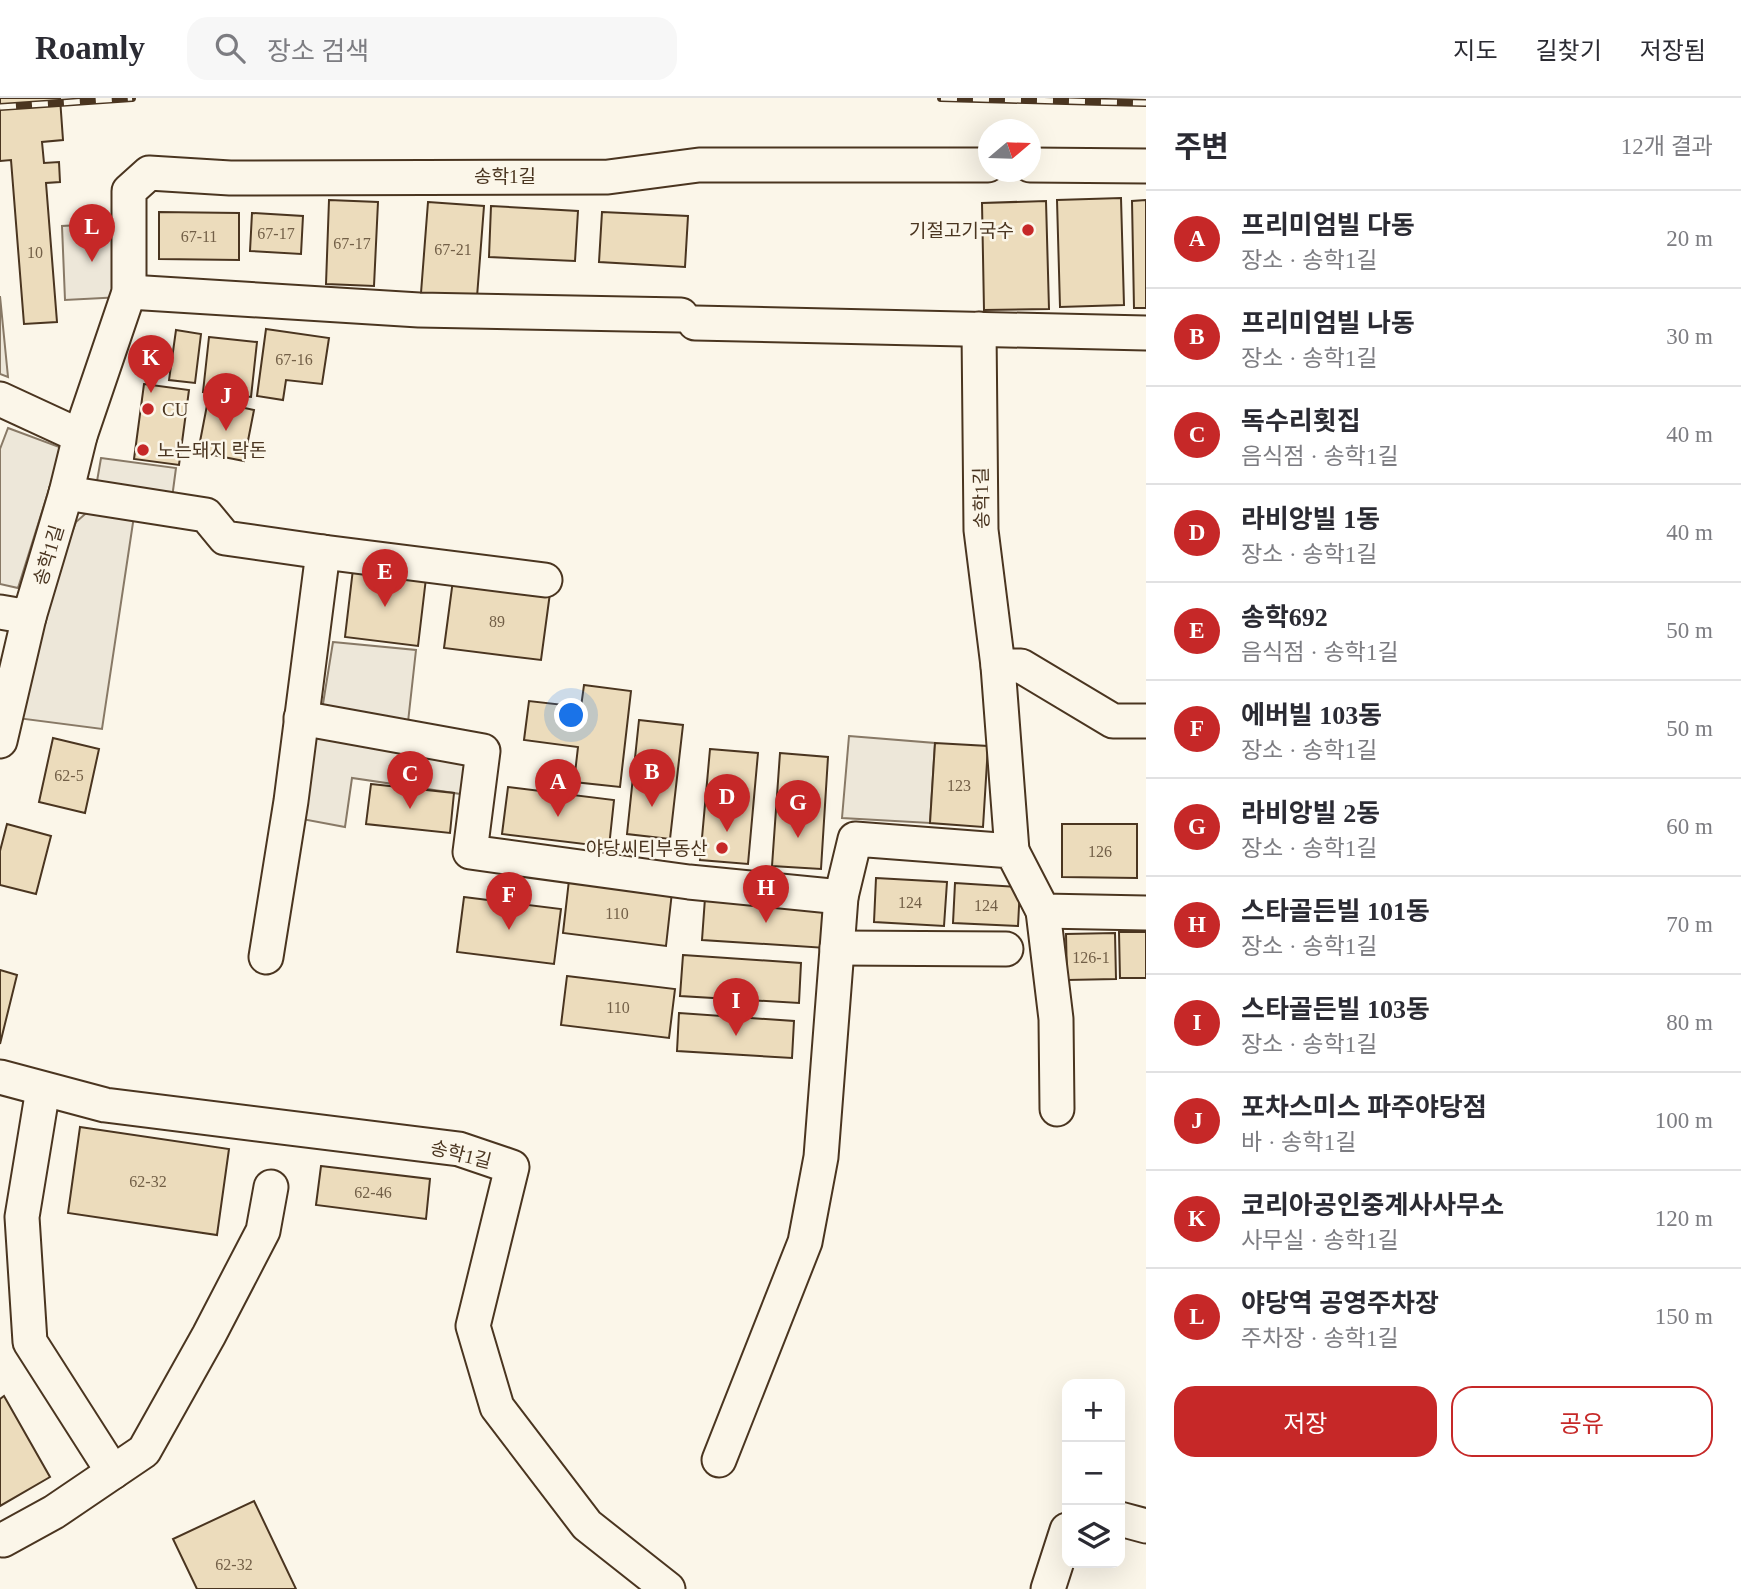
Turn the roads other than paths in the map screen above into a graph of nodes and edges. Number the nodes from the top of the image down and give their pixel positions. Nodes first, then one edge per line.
1 (978, 165) edge
2 (1041, 165) edge
3 (1146, 166) edge
4 (129, 292) junction
5 (979, 329) junction
6 (1146, 333) edge
7 (0, 400) edge
8 (80, 436) junction
9 (66, 494) junction
10 (323, 552) junction
11 (545, 580) dead end
12 (15, 614) edge
13 (998, 666) junction
14 (301, 718) junction
15 (1146, 721) edge
16 (0, 741) edge
17 (1012, 851) junction
18 (841, 897) junction
19 (1043, 911) junction
20 (1146, 913) edge
21 (837, 948) junction
22 (1006, 949) dead end
23 (266, 957) dead end
24 (0, 1077) edge
25 (43, 1088) junction
26 (1057, 1109) dead end
27 (271, 1187) dead end
28 (719, 1460) dead end
29 (113, 1472) junction
30 (1125, 1520) edge
31 (1146, 1525) edge
32 (3, 1540) dead end
33 (1062, 1546) edge
34 (668, 1589) edge
35 (1048, 1589) edge

1 - 4 street, 송학1길
2 - 3 street
4 - 5 street
4 - 8 street, 송학1길
5 - 6 street
5 - 13 street, 송학1길
7 - 8 street
8 - 9 street, 송학1길
9 - 10 street
9 - 12 street, 송학1길
10 - 11 street
10 - 14 street
12 - 16 street, 송학1길
13 - 15 street
13 - 17 street, 송학1길
14 - 18 street
14 - 23 street
17 - 18 street
17 - 19 street, 송학1길
18 - 21 street
19 - 20 street
19 - 26 street
21 - 22 street
21 - 28 street
24 - 25 street, 송학1길
25 - 29 street
25 - 34 street, 송학1길
27 - 29 street
29 - 32 street
30 - 31 street
33 - 35 street

